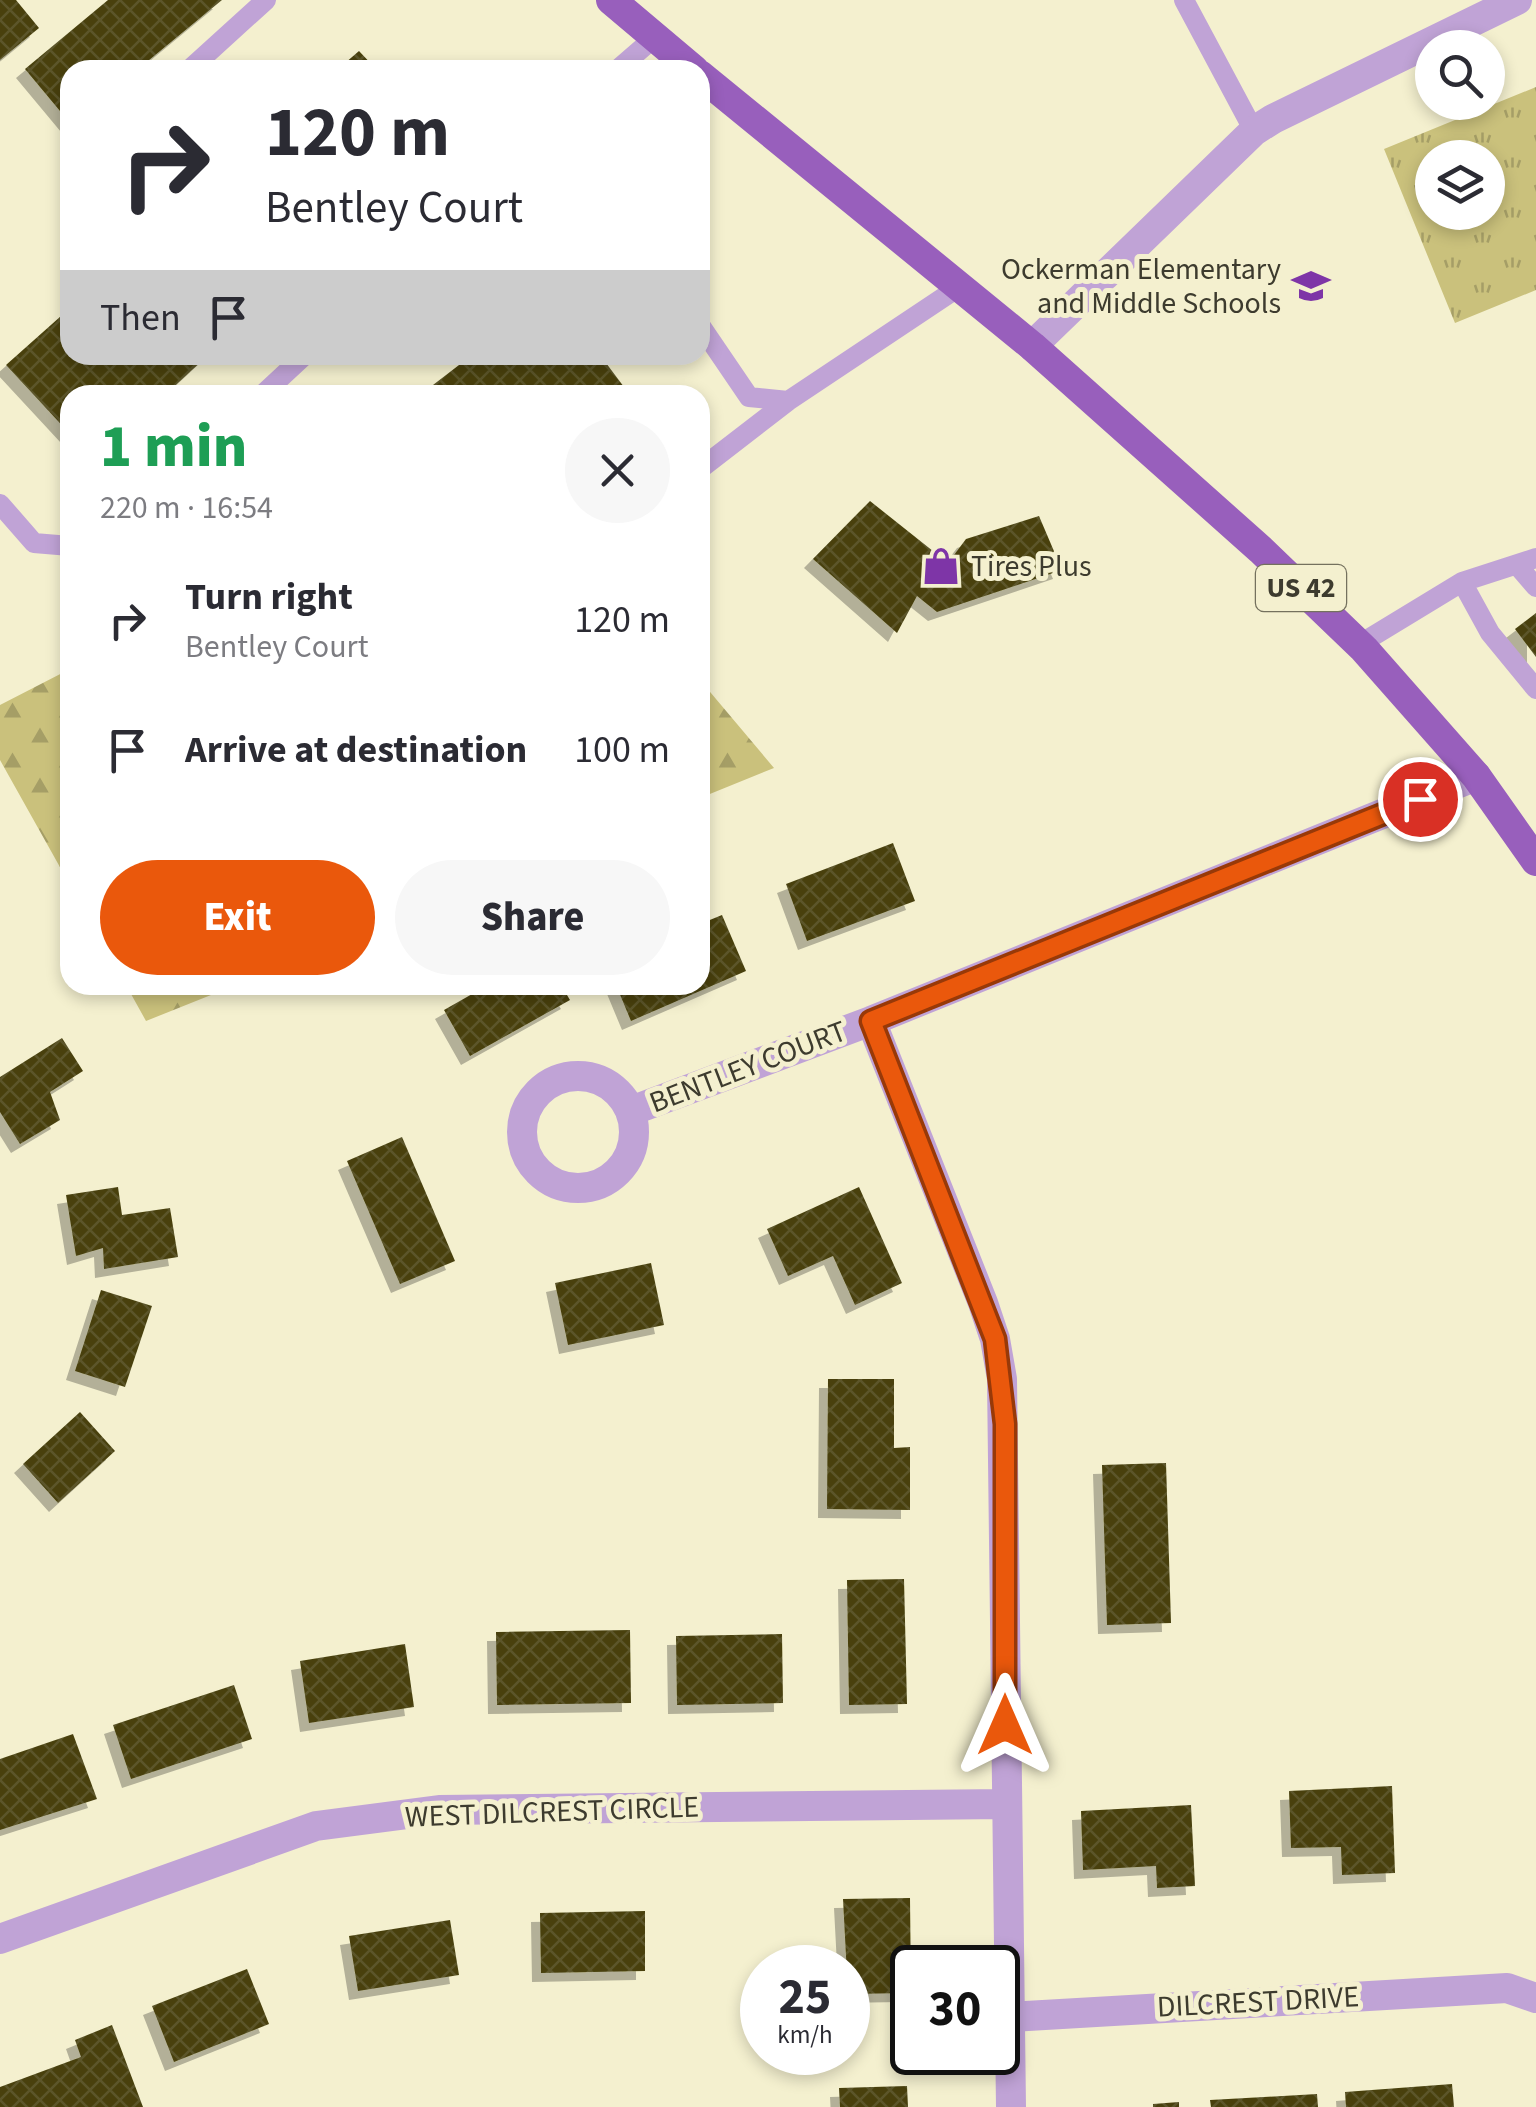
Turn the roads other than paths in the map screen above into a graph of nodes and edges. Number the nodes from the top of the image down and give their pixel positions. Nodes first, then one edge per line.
1 (266, 0) edge
2 (611, 0) edge
3 (1184, 0) edge
4 (1517, 0) edge
5 (655, 37) junction
6 (199, 60) edge
7 (628, 60) edge
8 (682, 60) edge
9 (710, 84) edge
10 (1254, 131) junction
11 (958, 287) junction
12 (710, 340) edge
13 (1032, 346) junction
14 (294, 365) edge
15 (273, 385) edge
16 (788, 400) junction
17 (710, 461) edge
18 (0, 504) edge
19 (60, 545) edge
20 (1526, 561) edge
21 (1462, 582) junction
22 (1536, 587) edge
23 (1360, 644) junction
24 (1536, 689) edge
25 (1476, 776) junction
26 (1533, 850) edge
27 (871, 1021) junction
28 (631, 1111) dead end
29 (1005, 1804) junction
30 (0, 1940) edge
31 (1008, 1945) edge
32 (1536, 1972) edge
33 (1506, 1988) junction
34 (1536, 1998) edge
35 (1020, 2015) edge
36 (1011, 2075) edge
37 (1011, 2107) edge

1 - 6 lane
2 - 5 main road
3 - 10 lane
4 - 10 street
5 - 7 lane
5 - 8 main road
9 - 11 main road, US 42
10 - 13 street
11 - 13 main road, US 42
11 - 16 lane
12 - 16 lane
13 - 23 main road, US 42
14 - 15 lane
16 - 17 lane
18 - 19 lane
20 - 21 lane
20 - 22 lane
21 - 23 lane
21 - 24 lane
23 - 25 main road, US 42
25 - 26 main road, US 42
25 - 27 street, BENTLEY COURT
27 - 28 street, BENTLEY COURT
27 - 29 street
29 - 30 street, WEST DILCREST CIRCLE
29 - 31 street
32 - 33 street, DILCREST DRIVE
33 - 34 street, DILCREST DRIVE
33 - 35 street, DILCREST DRIVE
36 - 37 street

